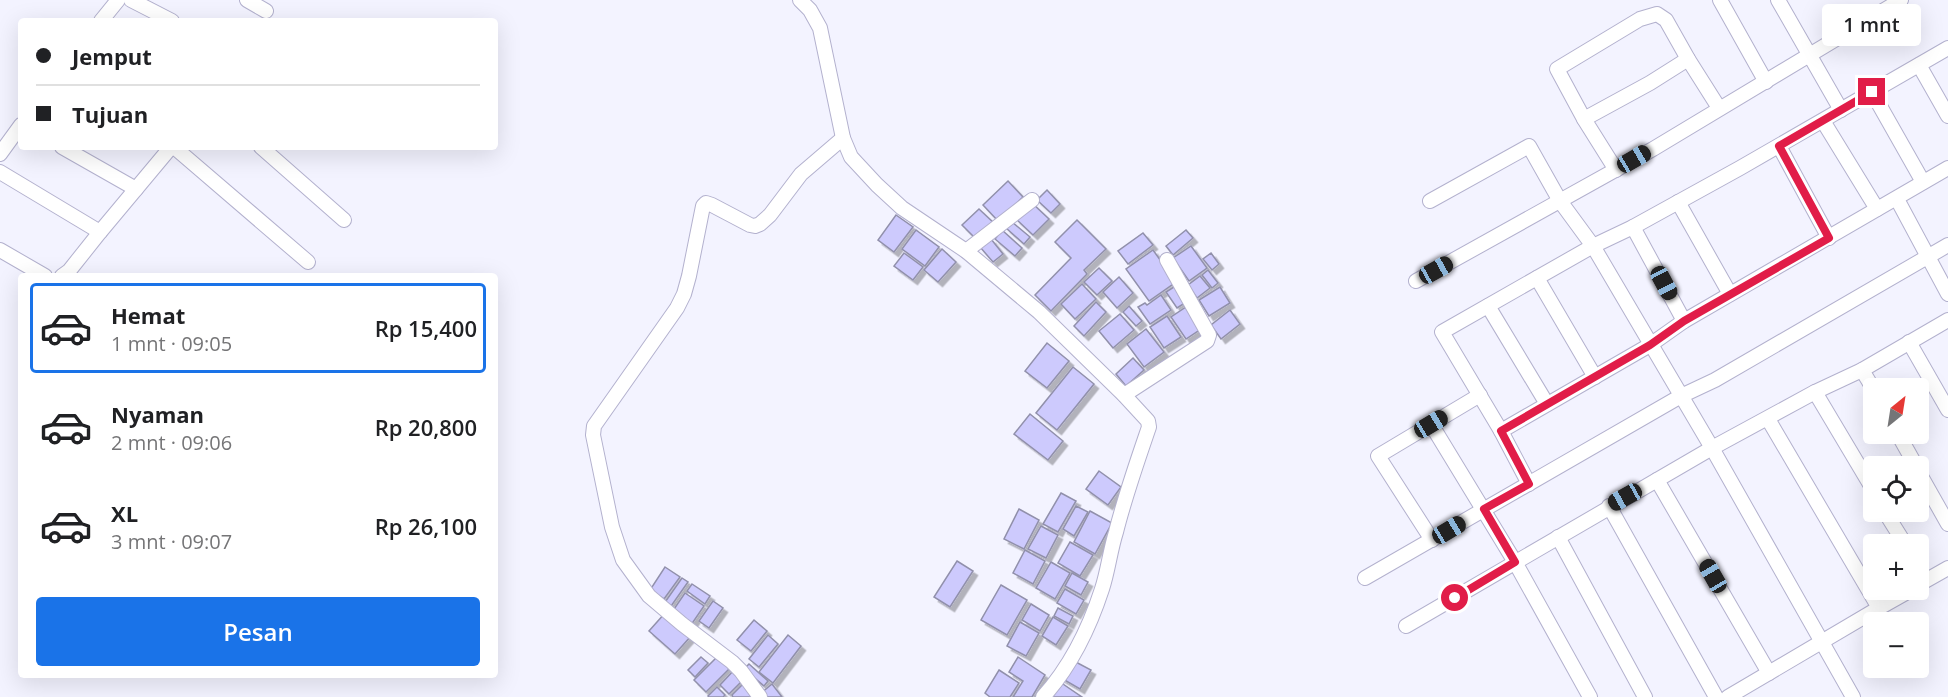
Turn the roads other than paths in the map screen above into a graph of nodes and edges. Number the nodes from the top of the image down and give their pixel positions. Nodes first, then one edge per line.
1 (118, 0) edge
2 (131, 0) edge
3 (247, 0) edge
4 (800, 0) edge
5 (1720, 0) edge
6 (1779, 0) edge
7 (1901, 0) edge
8 (266, 11) dead end
9 (103, 18) edge
10 (166, 18) edge
11 (1948, 48) edge
12 (1809, 55) junction
13 (1688, 59) junction
14 (1919, 65) junction
15 (1766, 82) junction
16 (1872, 92) junction
17 (1719, 108) junction
18 (1841, 110) junction
19 (1948, 116) edge
20 (1584, 119) junction
21 (1822, 121) junction
22 (18, 129) edge
23 (843, 138) junction
24 (1779, 146) junction
25 (67, 150) edge
26 (169, 150) edge
27 (176, 150) edge
28 (264, 150) edge
29 (0, 154) edge
30 (1948, 168) edge
31 (1616, 170) junction
32 (0, 172) edge
33 (1923, 182) junction
34 (136, 189) junction
35 (1897, 199) junction
36 (1032, 200) dead end
37 (1430, 201) dead end
38 (1560, 201) junction
39 (1678, 202) junction
40 (1877, 209) junction
41 (344, 220) dead end
42 (1633, 227) junction
43 (100, 232) junction
44 (1829, 238) junction
45 (1948, 245) edge
46 (1593, 246) junction
47 (0, 250) edge
48 (966, 251) junction
49 (1927, 258) junction
50 (1167, 260) dead end
51 (308, 262) dead end
52 (40, 273) edge
53 (66, 273) edge
54 (1537, 278) junction
55 (1416, 281) dead end
56 (1730, 294) junction
57 (1948, 294) edge
58 (1488, 306) junction
59 (1948, 320) edge
60 (1684, 321) junction
61 (1909, 342) junction
62 (1650, 345) junction
63 (1862, 370) junction
64 (1595, 377) junction
65 (1867, 378) edge
66 (1815, 392) junction
67 (1480, 394) junction
68 (1124, 395) junction
69 (1682, 396) junction
70 (1547, 404) junction
71 (1948, 410) edge
72 (1768, 419) junction
73 (1431, 424) junction
74 (1501, 431) junction
75 (1712, 448) junction
76 (1863, 473) edge
77 (1657, 480) junction
78 (1529, 484) junction
79 (1929, 490) edge
80 (1609, 506) junction
81 (1484, 509) junction
82 (1948, 524) edge
83 (1558, 537) junction
84 (1432, 540) junction
85 (1515, 562) junction
86 (1948, 568) edge
87 (1365, 578) dead end
88 (1929, 579) edge
89 (1893, 600) edge
90 (1879, 608) junction
91 (1406, 626) dead end
92 (1822, 643) junction
93 (1769, 674) junction
94 (760, 697) edge
95 (1043, 697) edge
96 (1590, 697) edge
97 (1645, 697) edge
98 (1716, 697) edge
99 (1728, 697) edge
100 (1853, 697) edge

1 - 9 street
2 - 10 street
3 - 8 street
4 - 23 street
5 - 15 street
6 - 12 street
7 - 12 street
11 - 14 street
12 - 15 street
12 - 18 street
13 - 17 street
13 - 20 street
13 - 20 street
14 - 16 street
14 - 19 street
15 - 17 street
16 - 18 street
16 - 33 street
17 - 31 street
18 - 21 street
20 - 31 street
21 - 24 street
21 - 40 street
22 - 29 street
23 - 48 street
23 - 94 street
24 - 39 street
24 - 44 street
25 - 34 street
26 - 34 street
27 - 51 street
28 - 41 street
30 - 33 street
31 - 38 street
32 - 43 street
33 - 35 street
34 - 43 street
35 - 40 street
35 - 49 street
36 - 48 street
37 - 38 street
38 - 46 street
38 - 55 street
39 - 42 street
39 - 56 street
40 - 44 street
42 - 46 street
42 - 60 street
43 - 53 street
44 - 56 street
45 - 49 street
46 - 54 street
46 - 62 street
47 - 52 street
48 - 68 street
49 - 57 street
49 - 69 street
50 - 68 street
54 - 58 street
54 - 64 street
56 - 60 street
58 - 67 street
58 - 70 street
59 - 61 street
60 - 62 street
61 - 63 street
61 - 71 street
62 - 64 street
62 - 69 street
63 - 65 street
63 - 66 street
64 - 70 street
66 - 72 street
66 - 76 street
67 - 73 street
67 - 74 street
68 - 95 street
69 - 75 street
69 - 78 street
70 - 74 street
72 - 75 street
72 - 90 street
73 - 81 street
73 - 84 street
74 - 78 street
75 - 77 street
75 - 92 street
77 - 80 street
77 - 93 street
78 - 81 street
79 - 82 street
80 - 83 street
80 - 98 street
81 - 84 street
81 - 85 street
83 - 85 street
83 - 97 street
84 - 87 street
85 - 91 street
85 - 96 street
86 - 88 street
89 - 90 street
90 - 92 street
92 - 93 street
92 - 100 street
93 - 99 street

